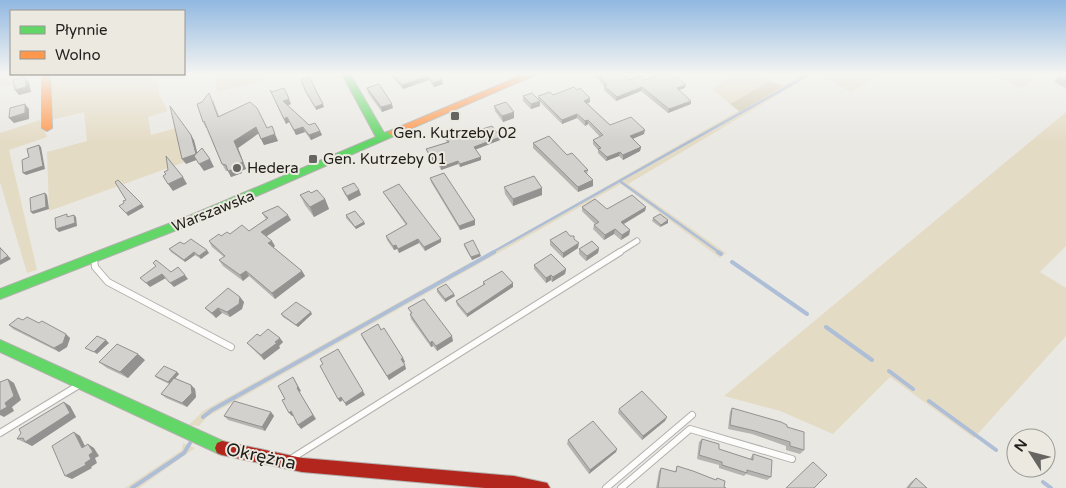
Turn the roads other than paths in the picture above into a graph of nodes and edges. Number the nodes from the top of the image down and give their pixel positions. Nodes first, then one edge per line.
1 (46, 97) edge
2 (359, 97) edge
3 (480, 97) edge
4 (47, 128) dead end
5 (382, 139) junction
6 (637, 241) dead end
7 (94, 258) junction
8 (0, 294) edge
9 (0, 346) edge
10 (231, 347) dead end
11 (83, 383) junction
12 (692, 415) dead end
13 (0, 432) edge
14 (792, 459) dead end
15 (288, 461) junction
16 (542, 488) edge
17 (606, 488) edge
18 (621, 488) edge

1 - 4 street
2 - 5 street
3 - 5 street, Warszawska
5 - 7 street, Warszawska
6 - 15 lane
7 - 8 street, Warszawska
7 - 10 lane
9 - 11 street, Okrężna
11 - 13 lane
11 - 15 street, Okrężna
12 - 17 lane
14 - 18 lane
15 - 16 street, Okrężna

